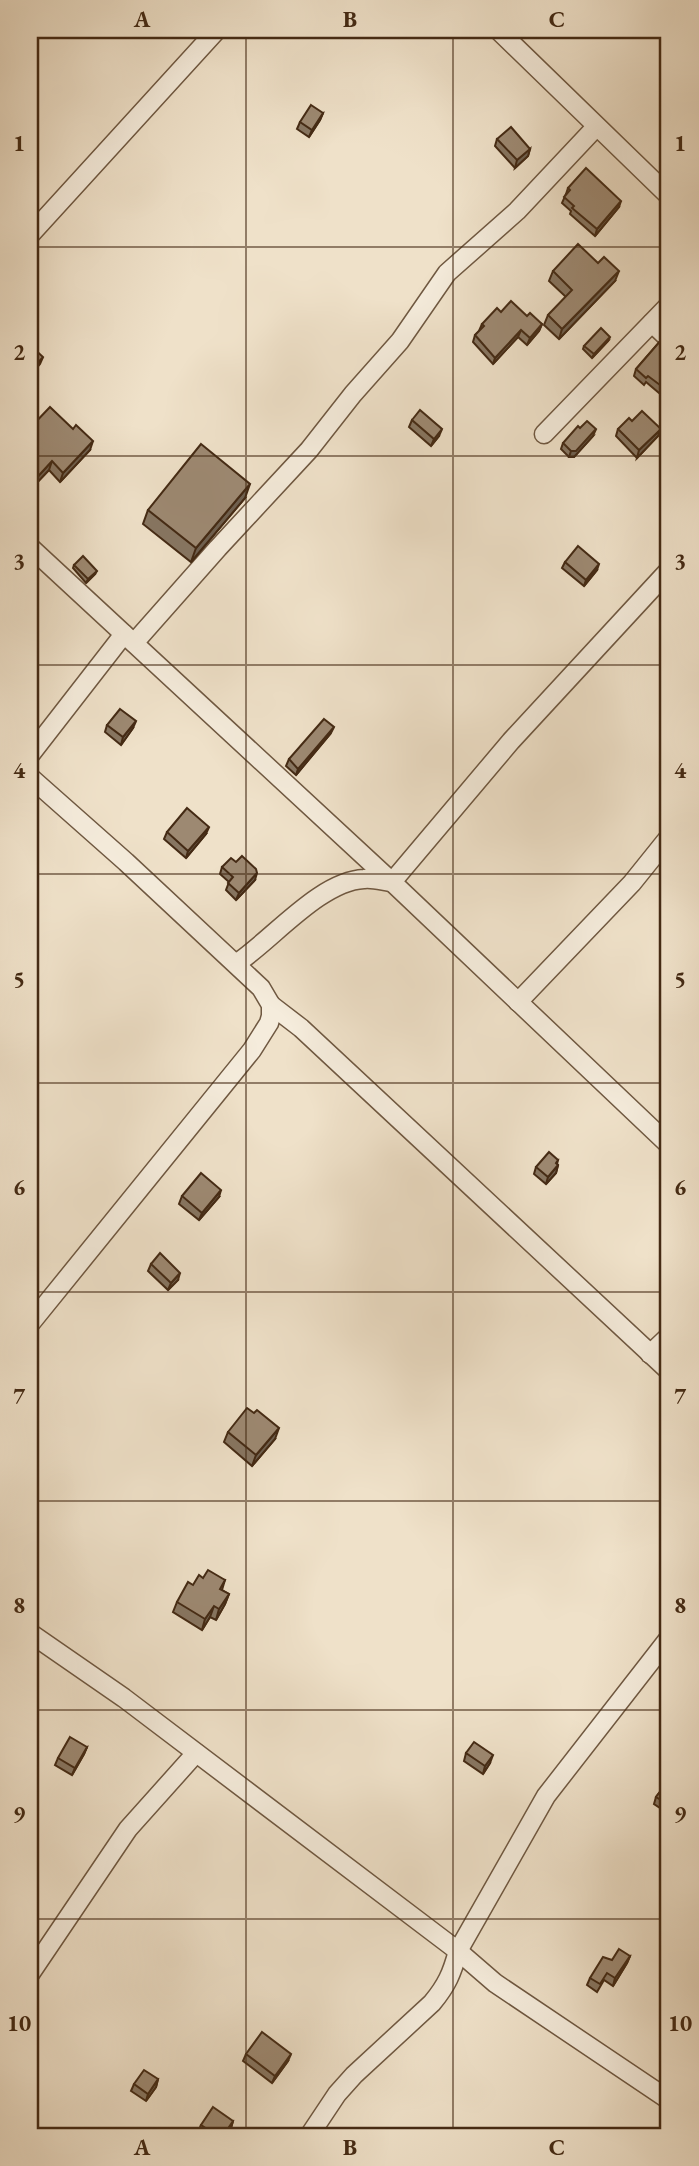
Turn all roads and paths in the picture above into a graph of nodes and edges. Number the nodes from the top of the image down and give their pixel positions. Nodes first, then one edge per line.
1 (217, 30) edge
2 (498, 30) edge
3 (596, 127) junction
4 (669, 196) edge
5 (30, 235) edge
6 (669, 305) edge
7 (652, 323) junction
8 (669, 339) edge
9 (544, 434) dead end
10 (30, 547) edge
11 (669, 569) edge
12 (129, 639) junction
13 (30, 755) edge
14 (31, 782) edge
15 (669, 837) edge
16 (391, 882) junction
17 (237, 963) junction
18 (519, 1002) junction
19 (271, 1005) junction
20 (669, 1144) edge
21 (30, 1324) edge
22 (669, 1336) edge
23 (650, 1354) junction
24 (669, 1371) edge
25 (669, 1638) edge
26 (33, 1642) edge
27 (196, 1753) junction
28 (458, 1951) junction
29 (30, 1974) edge
30 (669, 2100) edge
31 (309, 2136) edge

1 - 5 street
2 - 3 street
3 - 4 street
3 - 12 street
6 - 7 street
7 - 8 street
7 - 9 street
10 - 12 street
11 - 16 street
12 - 13 street
12 - 16 street
14 - 17 street
15 - 18 street
16 - 17 street
16 - 18 street
17 - 19 street
18 - 20 street
19 - 21 street
19 - 23 street
22 - 23 street
23 - 24 street
25 - 28 street
26 - 27 street
27 - 28 street
27 - 29 street
28 - 30 street
28 - 31 street

